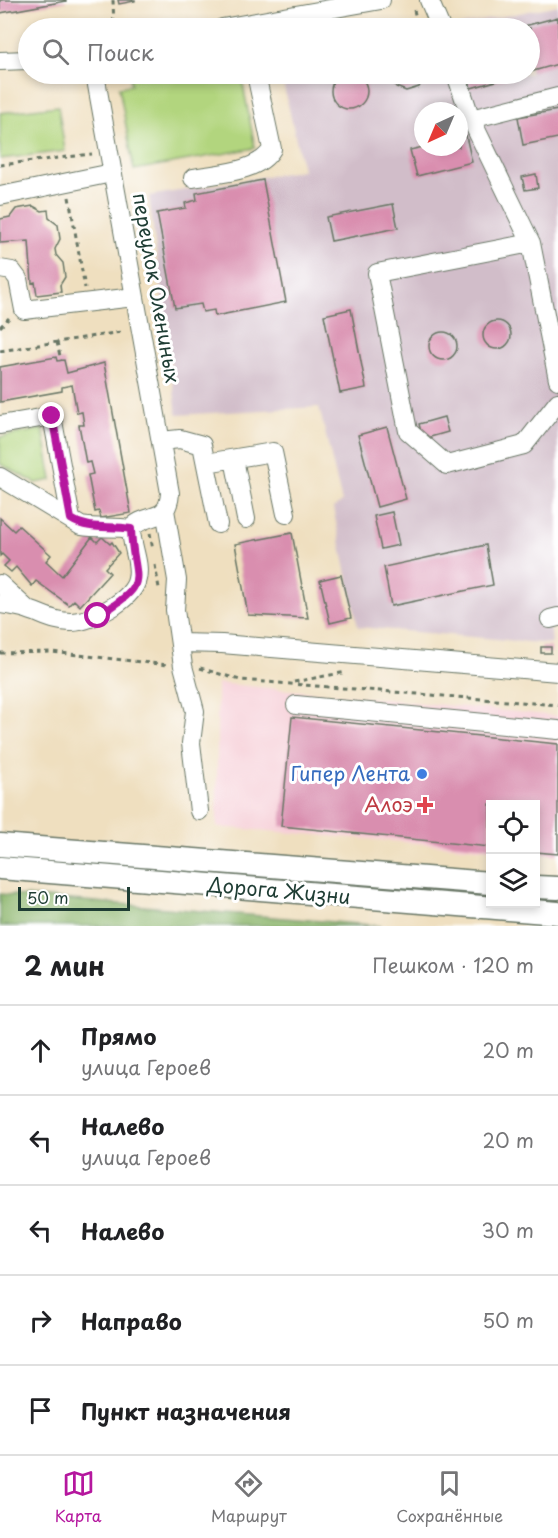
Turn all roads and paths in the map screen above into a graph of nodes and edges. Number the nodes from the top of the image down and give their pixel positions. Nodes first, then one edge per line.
1 (113, 0) edge
2 (381, 0) edge
3 (421, 3) edge
4 (114, 18) edge
5 (288, 18) edge
6 (418, 18) edge
7 (433, 18) edge
8 (18, 61) edge
9 (0, 62) edge
10 (97, 84) edge
11 (258, 84) edge
12 (459, 84) edge
13 (558, 97) edge
14 (471, 119) junction
15 (92, 154) dead end
16 (0, 165) edge
17 (112, 173) junction
18 (193, 178) dead end
19 (67, 184) junction
20 (0, 196) edge
21 (531, 243) junction
22 (0, 269) edge
23 (134, 297) junction
24 (88, 303) junction
25 (121, 332) dead end
26 (57, 342) junction
27 (0, 351) edge
28 (61, 361) dead end
29 (558, 380) edge
30 (558, 402) edge
31 (0, 425) edge
32 (161, 441) junction
33 (234, 459) junction
34 (206, 463) junction
35 (0, 477) edge
36 (165, 510) junction
37 (286, 514) dead end
38 (71, 519) junction
39 (246, 519) dead end
40 (218, 524) dead end
41 (131, 529) junction
42 (0, 584) edge
43 (0, 604) edge
44 (29, 611) junction
45 (180, 643) junction
46 (0, 653) edge
47 (172, 665) dead end
48 (196, 667) dead end
49 (558, 672) edge
50 (296, 705) dead end
51 (558, 705) edge
52 (558, 730) edge
53 (199, 811) dead end
54 (0, 845) edge
55 (0, 868) edge
56 (486, 883) edge
57 (540, 886) edge
58 (558, 888) edge
59 (558, 913) edge

1 - 4 path
2 - 5 street
3 - 6 path
3 - 7 street
8 - 9 street
10 - 17 street, переулок Олениных
11 - 18 street
12 - 14 street
13 - 14 street
14 - 21 street
15 - 16 path
17 - 19 street
17 - 23 street, переулок Олениных
19 - 20 street
19 - 24 path
21 - 29 street
21 - 30 street
22 - 24 street
23 - 24 street
23 - 32 street, переулок Олениных
25 - 26 path
26 - 27 path
26 - 28 path
31 - 38 street
32 - 34 street
32 - 36 street, переулок Олениных
33 - 34 street
33 - 37 street
33 - 39 street
34 - 40 street
35 - 38 street
36 - 41 street
36 - 45 street, переулок Олениных
38 - 41 street
41 - 44 street
42 - 44 street
43 - 44 street
45 - 49 street
45 - 53 street, переулок Олениных
46 - 47 path
48 - 51 path
50 - 52 street
54 - 56 main road, Дорога Жизни
55 - 59 main road, Дорога Жизни
57 - 58 main road

